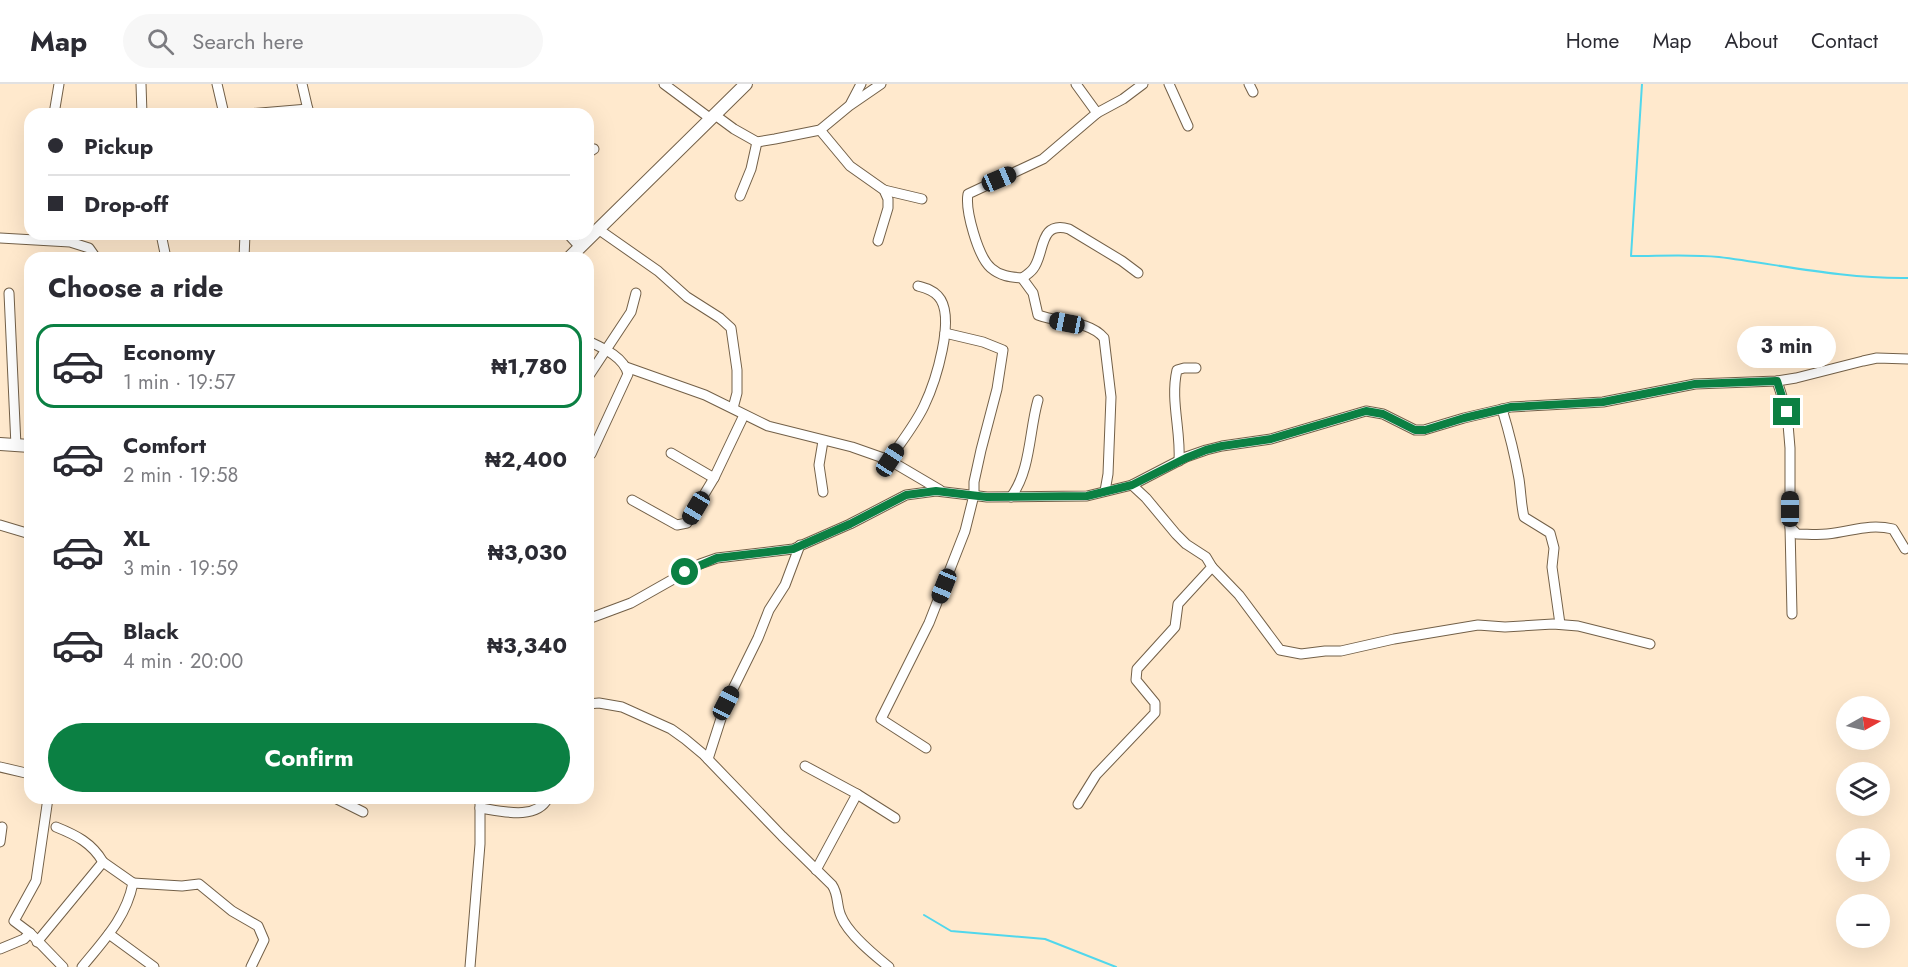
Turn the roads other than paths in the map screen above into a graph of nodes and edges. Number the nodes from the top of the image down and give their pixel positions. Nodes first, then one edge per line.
1 (59, 84) edge
2 (141, 84) edge
3 (217, 84) edge
4 (302, 84) edge
5 (664, 84) edge
6 (746, 84) edge
7 (861, 84) edge
8 (880, 84) edge
9 (1076, 84) edge
10 (1143, 84) edge
11 (1169, 84) edge
12 (849, 106) junction
13 (55, 108) edge
14 (142, 108) edge
15 (223, 108) edge
16 (308, 108) edge
17 (1097, 113) junction
18 (713, 117) junction
19 (1188, 126) dead end
20 (820, 130) junction
21 (757, 142) junction
22 (884, 190) junction
23 (740, 196) dead end
24 (922, 199) dead end
25 (598, 229) junction
26 (594, 233) edge
27 (0, 238) edge
28 (24, 238) edge
29 (64, 240) edge
30 (574, 240) edge
31 (587, 240) edge
32 (878, 241) dead end
33 (580, 247) junction
34 (92, 252) edge
35 (575, 252) edge
36 (1138, 273) dead end
37 (1022, 278) junction
38 (918, 286) dead end
39 (9, 293) dead end
40 (636, 293) dead end
41 (945, 333) junction
42 (594, 344) edge
43 (606, 350) junction
44 (1908, 358) edge
45 (626, 367) junction
46 (594, 368) edge
47 (1196, 368) dead end
48 (1777, 381) junction
49 (1038, 400) dead end
50 (733, 408) junction
51 (1502, 409) junction
52 (744, 415) junction
53 (594, 435) edge
54 (598, 438) junction
55 (823, 441) junction
56 (0, 444) edge
57 (16, 446) junction
58 (24, 446) edge
59 (594, 447) edge
60 (671, 453) dead end
61 (890, 460) junction
62 (1179, 461) junction
63 (714, 478) junction
64 (1132, 485) junction
65 (1105, 491) junction
66 (823, 492) dead end
67 (944, 492) junction
68 (974, 495) junction
69 (1011, 496) junction
70 (632, 501) dead end
71 (0, 525) edge
72 (1790, 527) junction
73 (24, 532) edge
74 (800, 545) junction
75 (1905, 549) dead end
76 (1212, 567) junction
77 (1792, 614) dead end
78 (594, 618) edge
79 (1560, 624) junction
80 (1650, 644) dead end
81 (594, 704) edge
82 (926, 748) dead end
83 (708, 759) junction
84 (805, 766) dead end
85 (0, 767) edge
86 (24, 773) edge
87 (857, 794) junction
88 (47, 804) edge
89 (347, 804) edge
90 (480, 804) edge
91 (484, 804) edge
92 (543, 804) edge
93 (1078, 804) dead end
94 (363, 812) dead end
95 (895, 818) dead end
96 (2, 827) dead end
97 (56, 827) dead end
98 (0, 842) edge
99 (103, 862) junction
100 (816, 870) junction
101 (133, 883) junction
102 (30, 933) junction
103 (110, 934) junction
104 (38, 942) junction
105 (0, 949) edge
106 (63, 967) edge
107 (82, 967) edge
108 (154, 967) edge
109 (250, 967) edge
110 (470, 967) edge
111 (889, 967) edge

1 - 13 street
2 - 14 street
3 - 15 street
4 - 16 street
5 - 18 street
6 - 18 main road
7 - 12 street
8 - 12 street
9 - 17 street
10 - 17 street
11 - 19 street
12 - 20 street
17 - 37 street
18 - 21 street
18 - 25 main road
20 - 21 street
20 - 22 street
21 - 23 street
22 - 24 street
22 - 32 street
25 - 26 main road
25 - 50 street
27 - 28 street
29 - 34 street
30 - 33 street
31 - 33 main road
33 - 35 main road
36 - 37 street
37 - 65 street
38 - 41 street
39 - 57 street
40 - 43 street
41 - 61 street
41 - 68 street
42 - 43 street
43 - 45 street
43 - 46 street
44 - 48 street
45 - 50 street
45 - 54 street
47 - 62 street
48 - 51 street
48 - 72 street
49 - 69 street
50 - 52 street
51 - 62 street
51 - 79 street
52 - 55 street
52 - 63 street
53 - 54 street
54 - 59 street
55 - 61 street
55 - 66 street
56 - 57 main road
57 - 58 main road
60 - 63 street
61 - 67 street
62 - 64 street
63 - 70 street
64 - 65 street
64 - 76 street
65 - 69 street
67 - 68 street
67 - 74 street
68 - 69 street
68 - 82 street
71 - 73 street
72 - 75 street
72 - 77 street
74 - 78 street
74 - 83 street
76 - 79 street
76 - 93 street
79 - 80 street
81 - 83 street
83 - 100 street
84 - 87 street
85 - 86 street
87 - 95 street
87 - 100 street
88 - 102 street
89 - 94 street
90 - 110 street
91 - 92 street
96 - 98 street
97 - 99 street
99 - 101 street
99 - 104 street
100 - 111 street
101 - 103 street
101 - 109 street
102 - 104 street
102 - 105 street
103 - 107 street
103 - 108 street
104 - 106 street

